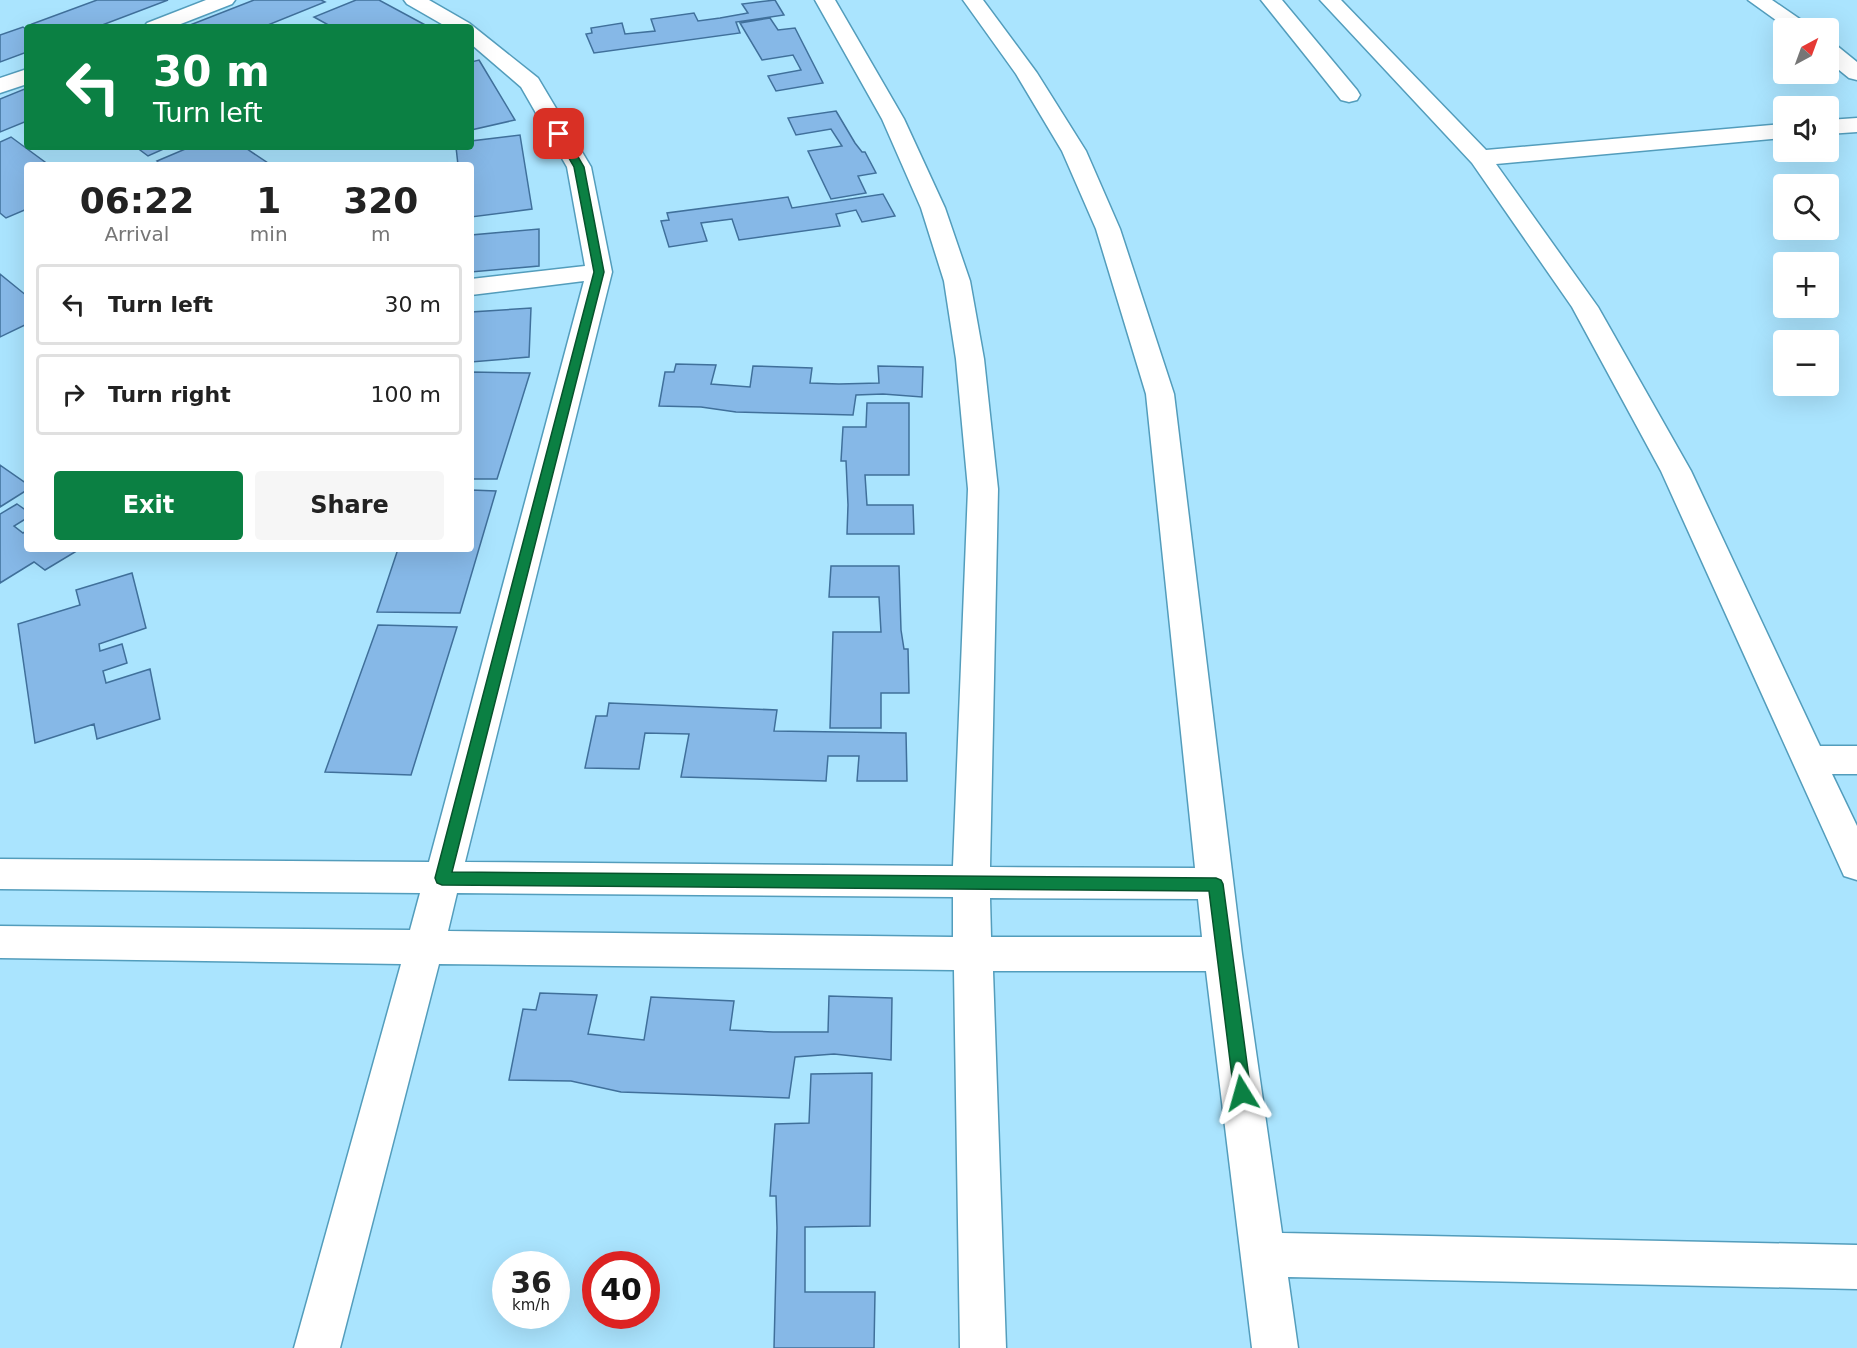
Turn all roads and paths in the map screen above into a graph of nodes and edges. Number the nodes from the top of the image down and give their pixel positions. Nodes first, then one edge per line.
1 (225, 0) edge
2 (414, 0) edge
3 (825, 0) edge
4 (973, 0) edge
5 (1270, 0) edge
6 (1330, 0) edge
7 (1758, 0) edge
8 (1785, 18) edge
9 (162, 24) edge
10 (457, 24) edge
11 (474, 36) edge
12 (1344, 36) junction
13 (1306, 44) junction
14 (1839, 59) edge
15 (1857, 73) edge
16 (24, 77) edge
17 (0, 86) edge
18 (1349, 95) dead end
19 (1857, 124) edge
20 (1839, 126) edge
21 (1773, 132) edge
22 (1480, 158) junction
23 (599, 272) junction
24 (474, 287) edge
25 (1810, 760) junction
26 (1857, 760) edge
27 (1857, 865) edge
28 (0, 874) edge
29 (442, 878) junction
30 (971, 883) junction
31 (1216, 884) junction
32 (0, 942) edge
33 (423, 948) junction
34 (973, 954) junction
35 (1223, 954) junction
36 (1264, 1255) junction
37 (1857, 1267) edge
38 (317, 1348) edge
39 (983, 1348) edge
40 (1275, 1348) edge

1 - 9 street
2 - 10 street
3 - 30 street
4 - 31 street
5 - 13 street
6 - 12 street
7 - 8 street
11 - 23 street
12 - 13 street
12 - 22 street
13 - 18 street
14 - 15 street
16 - 17 street
19 - 20 street
21 - 22 street
22 - 25 street
23 - 24 street
23 - 29 street
25 - 26 street
25 - 27 street
28 - 29 street
29 - 30 street
29 - 33 street
30 - 31 street
30 - 34 street
31 - 35 street
32 - 33 street
33 - 34 street
33 - 38 street
34 - 35 street
34 - 39 street
35 - 36 street
36 - 37 street
36 - 40 street

